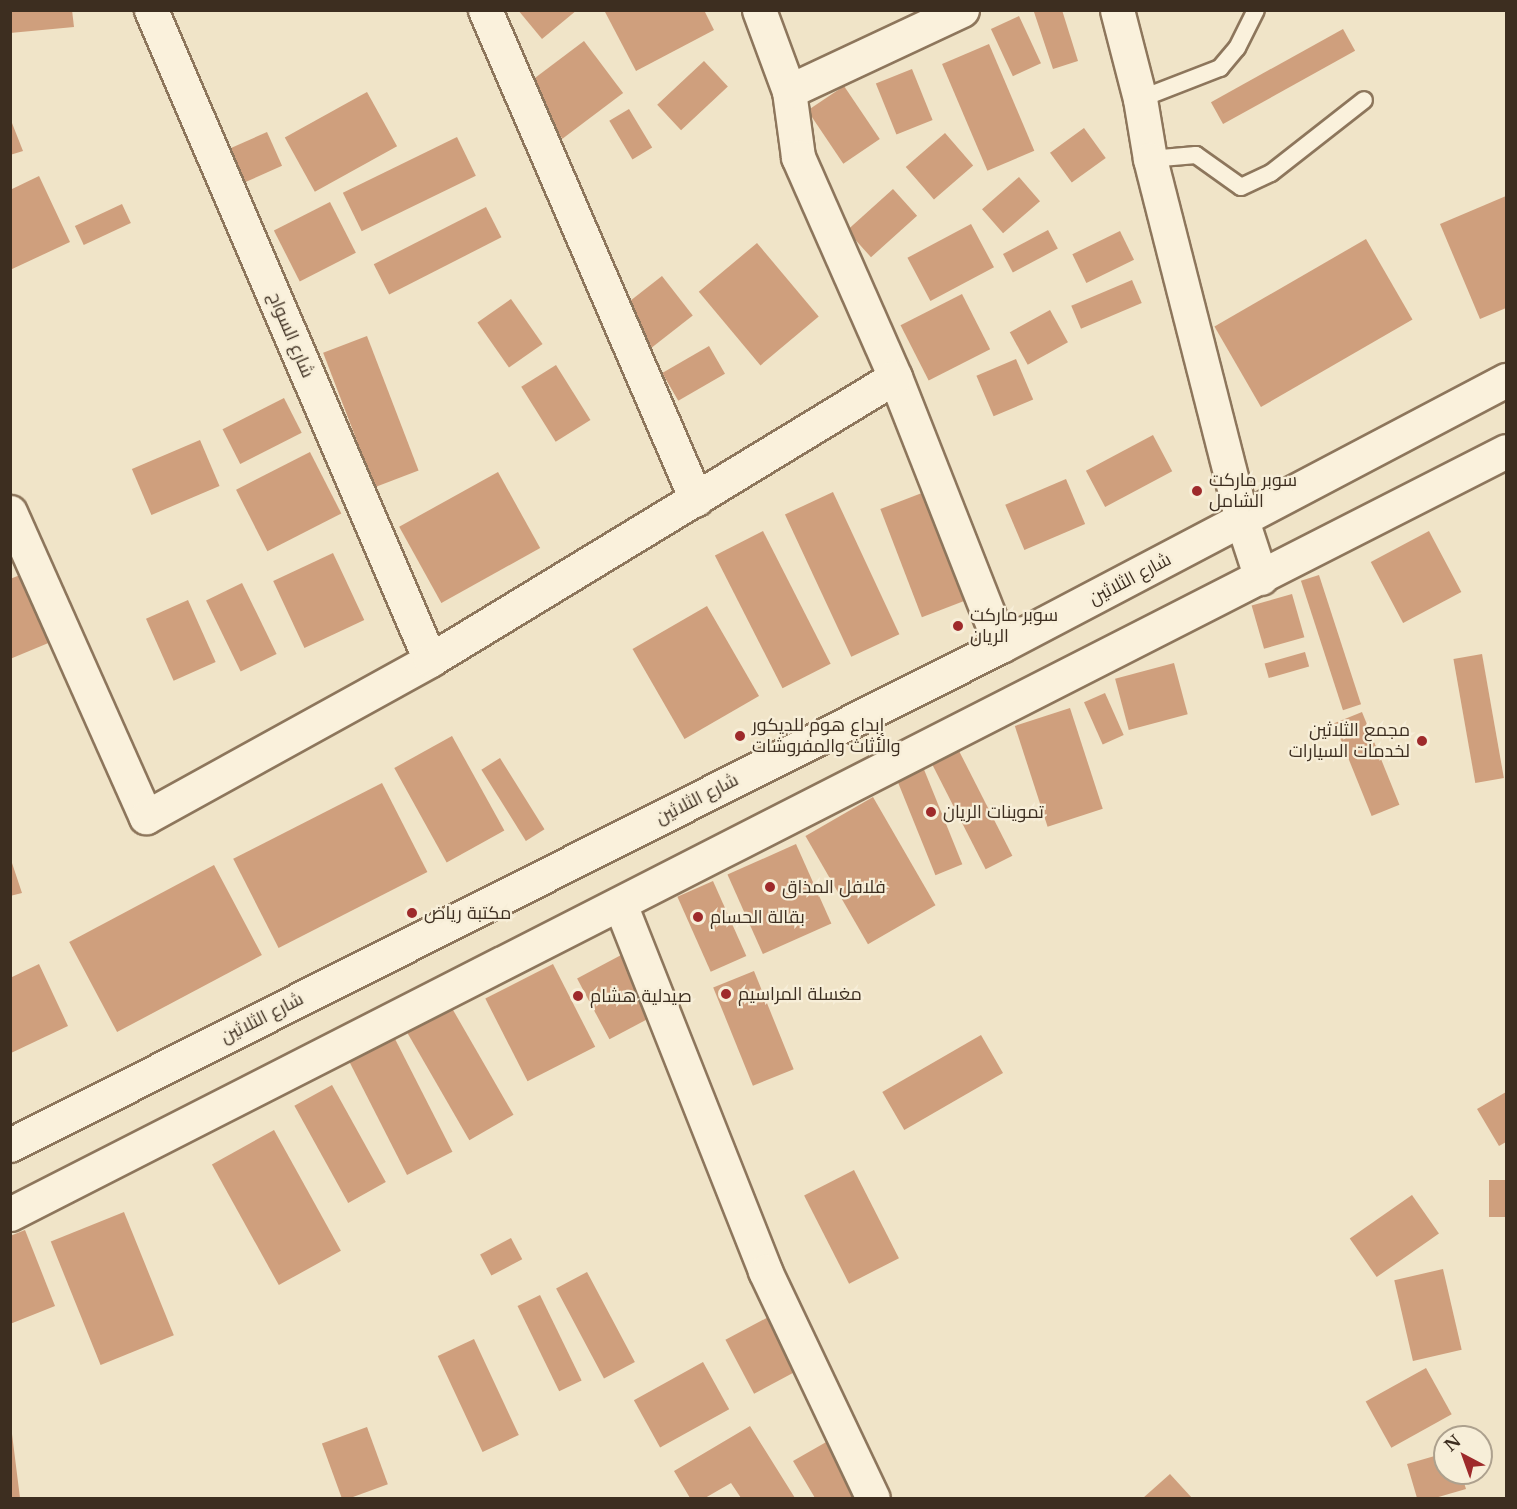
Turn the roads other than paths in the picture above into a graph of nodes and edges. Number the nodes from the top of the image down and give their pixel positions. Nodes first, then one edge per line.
1 (151, 10) edge
2 (485, 10) edge
3 (759, 10) edge
4 (962, 10) edge
5 (1117, 10) edge
6 (1256, 10) edge
7 (789, 91) junction
8 (1140, 99) junction
9 (1364, 100) dead end
10 (1150, 159) junction
11 (895, 377) junction
12 (1506, 380) edge
13 (1506, 451) edge
14 (696, 499) junction
15 (10, 512) edge
16 (1242, 520) junction
17 (1261, 578) junction
18 (1001, 646) junction
19 (430, 660) junction
20 (620, 904) junction
21 (10, 1145) edge
22 (10, 1214) edge
23 (873, 1498) edge

1 - 19 street, شارع السواح
2 - 14 street
3 - 7 street
4 - 7 street
5 - 8 street
6 - 8 lane
7 - 11 street
8 - 10 street
9 - 10 lane
10 - 16 street
11 - 14 street
11 - 18 street
12 - 16 street, شارع الثلاثين
13 - 17 street
14 - 19 street
15 - 19 street
16 - 17 street
16 - 18 street, شارع الثلاثين
17 - 20 street
18 - 21 street, شارع الثلاثين
20 - 22 street
20 - 23 street

